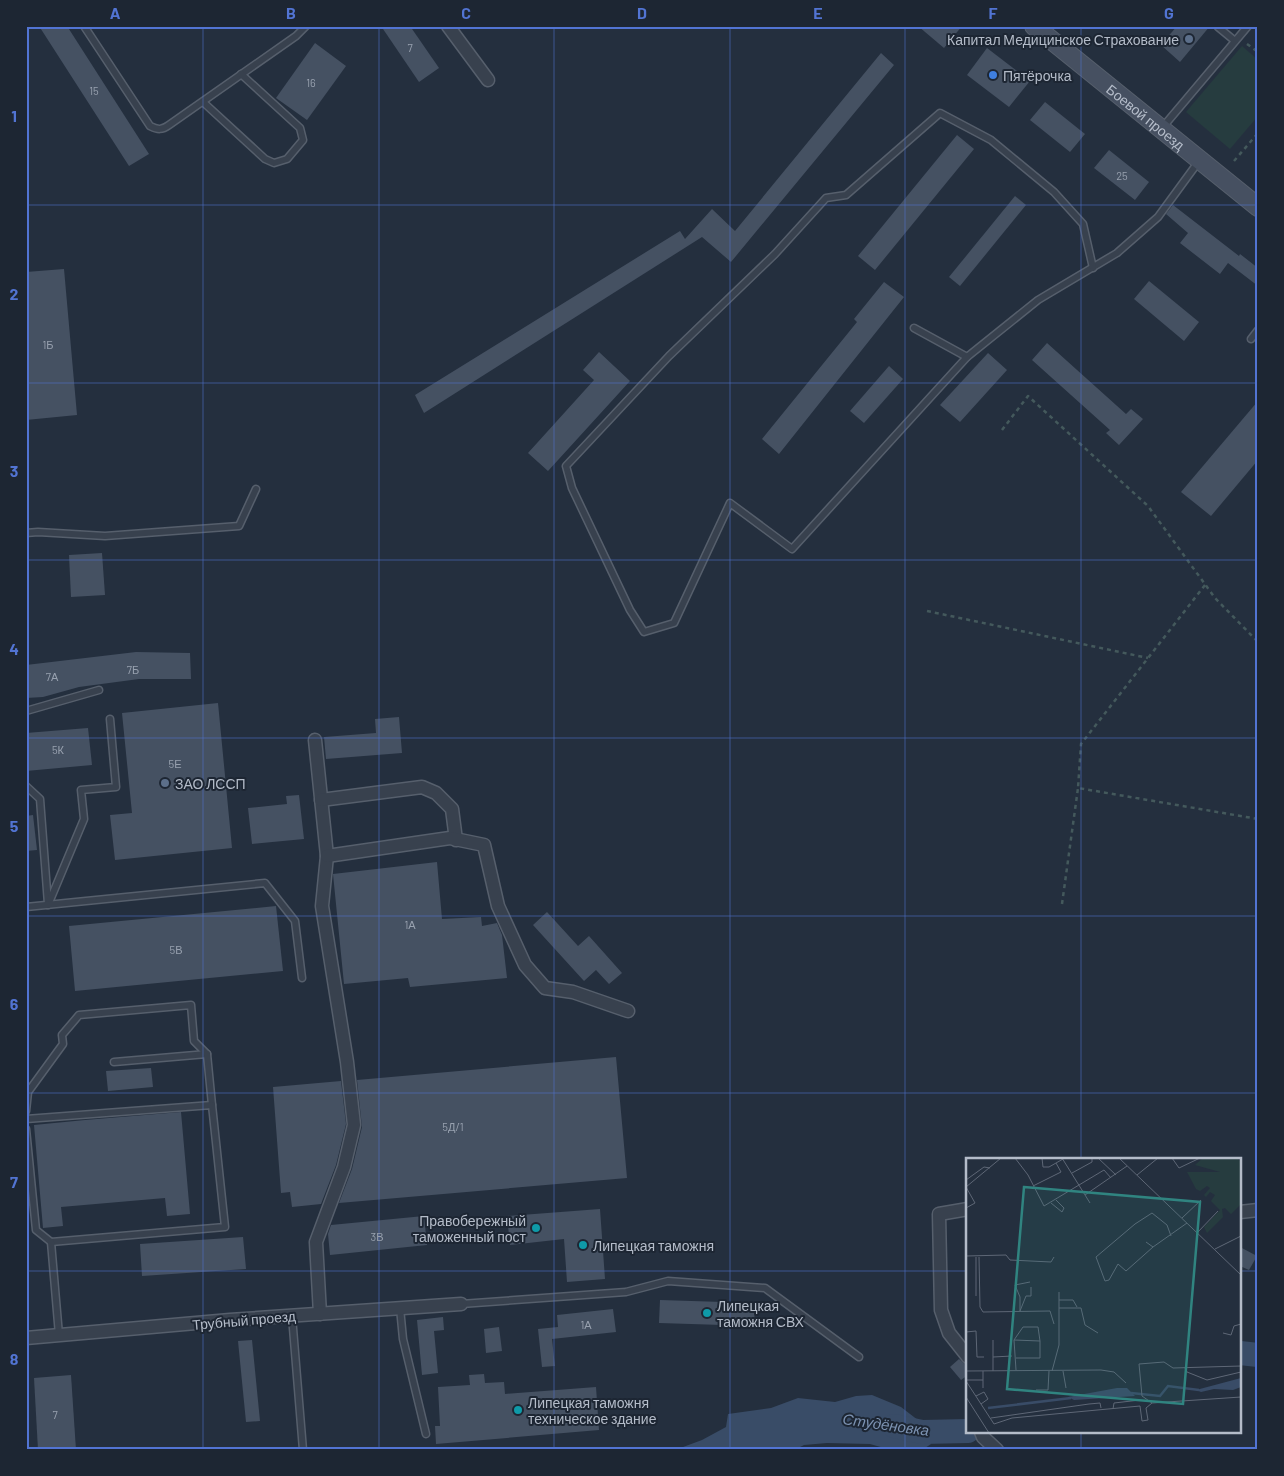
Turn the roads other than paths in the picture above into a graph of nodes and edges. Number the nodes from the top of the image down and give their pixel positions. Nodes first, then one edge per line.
1 (84, 26) edge
2 (306, 26) edge
3 (448, 26) edge
4 (1034, 26) edge
5 (1248, 26) edge
6 (1218, 27) edge
7 (1236, 41) junction
8 (241, 74) junction
9 (488, 80) dead end
10 (203, 102) junction
11 (1161, 129) junction
12 (1200, 160) junction
13 (1258, 207) edge
14 (1093, 268) junction
15 (914, 328) dead end
16 (1258, 330) edge
17 (1251, 339) dead end
18 (967, 357) junction
19 (256, 489) dead end
20 (26, 533) edge
21 (99, 690) dead end
22 (26, 711) edge
23 (110, 720) dead end
24 (315, 740) dead end
25 (26, 786) edge
26 (321, 800) junction
27 (456, 840) junction
28 (327, 856) junction
29 (48, 905) junction
30 (26, 907) edge
31 (302, 978) dead end
32 (628, 1011) dead end
33 (208, 1054) junction
34 (114, 1062) dead end
35 (212, 1105) junction
36 (26, 1111) edge
37 (26, 1119) edge
38 (26, 1129) edge
39 (966, 1209) edge
40 (1258, 1210) edge
41 (1242, 1212) edge
42 (51, 1242) junction
43 (461, 1304) joint
44 (400, 1308) junction
45 (320, 1314) junction
46 (292, 1316) junction
47 (59, 1335) junction
48 (26, 1338) edge
49 (966, 1354) edge
50 (859, 1357) dead end
51 (426, 1434) dead end
52 (982, 1435) edge
53 (302, 1450) edge
54 (997, 1450) edge

1 - 10 lane
2 - 8 lane
3 - 9 street
4 - 11 street, Боевой проезд
5 - 7 lane
6 - 7 lane
7 - 11 lane
8 - 10 lane
8 - 10 lane
11 - 12 street, Боевой проезд
12 - 13 street, Боевой проезд
12 - 14 lane
14 - 18 lane
14 - 18 lane
15 - 18 lane
16 - 17 lane
19 - 20 lane
21 - 22 lane
23 - 29 lane
24 - 26 street
25 - 29 lane
26 - 27 street
26 - 28 street
27 - 28 street
27 - 32 street
28 - 45 street
29 - 30 lane
29 - 31 lane
33 - 34 lane
33 - 35 lane
33 - 36 lane
35 - 37 lane
35 - 42 lane
38 - 42 lane
39 - 49 street
40 - 41 street
42 - 47 lane
43 - 44 street, Трубный проезд
43 - 50 lane
44 - 45 street, Трубный проезд
44 - 51 lane
45 - 46 street, Трубный проезд
46 - 47 street, Трубный проезд
46 - 53 lane
47 - 48 street, Трубный проезд
52 - 54 street

